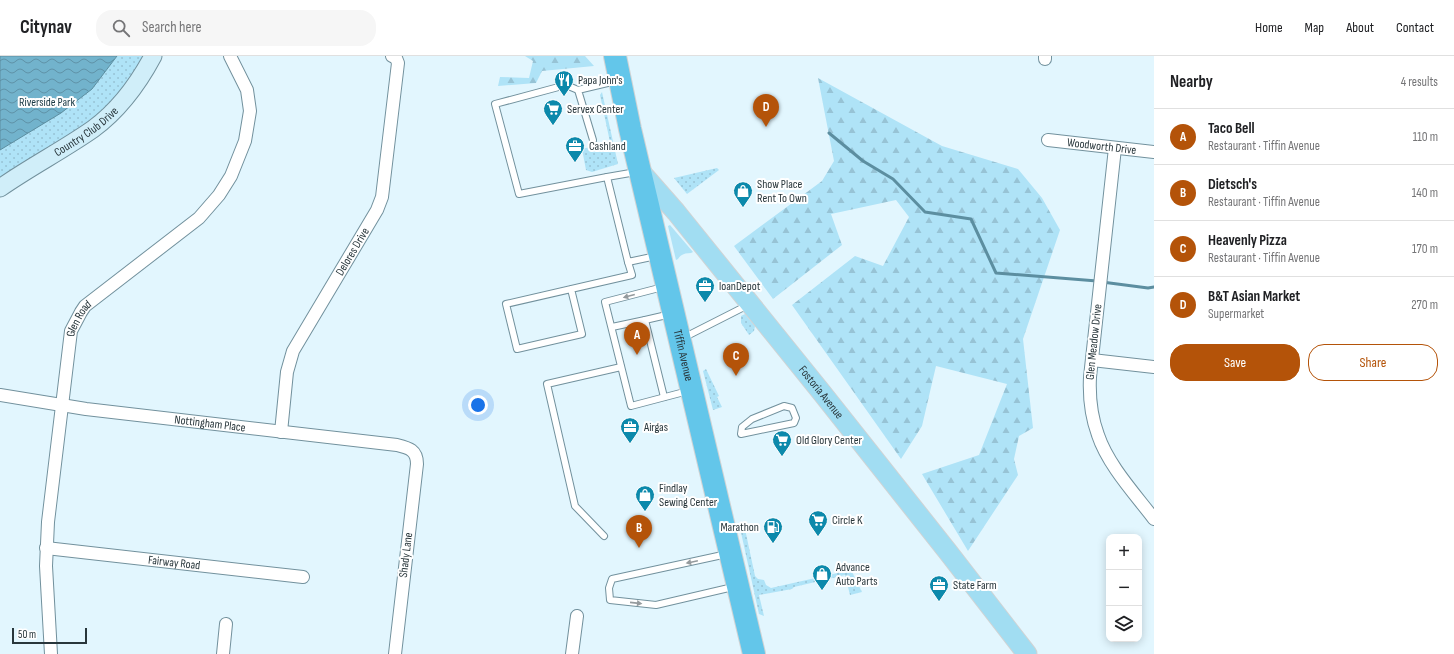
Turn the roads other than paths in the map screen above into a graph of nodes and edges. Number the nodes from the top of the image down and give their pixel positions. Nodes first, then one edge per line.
1 (153, 56) edge
2 (230, 56) edge
3 (615, 56) edge
4 (395, 60) edge
5 (620, 80) junction
6 (578, 90) junction
7 (594, 140) dead end
8 (1048, 140) dead end
9 (1115, 148) junction
10 (1154, 152) edge
11 (640, 171) junction
12 (607, 177) junction
13 (0, 188) edge
14 (660, 255) junction
15 (628, 262) junction
16 (667, 286) junction
17 (571, 289) junction
18 (749, 304) junction
19 (674, 313) junction
20 (645, 320) junction
21 (612, 327) junction
22 (680, 340) junction
23 (1092, 360) junction
24 (621, 367) junction
25 (1154, 367) edge
26 (692, 390) junction
27 (0, 395) edge
28 (664, 397) junction
29 (61, 405) junction
30 (281, 432) junction
31 (741, 434) joint
32 (417, 457) joint
33 (1154, 519) edge
34 (604, 536) dead end
35 (46, 548) junction
36 (730, 554) junction
37 (303, 577) dead end
38 (738, 586) junction
39 (577, 616) dead end
40 (226, 624) dead end
41 (51, 654) edge
42 (223, 654) edge
43 (395, 654) edge
44 (572, 654) edge
45 (754, 654) edge
46 (1027, 654) edge

1 - 13 street, Country Club Drive
2 - 29 street, Glen Road
3 - 5 highway, Tiffin Avenue
4 - 30 street, Delores Drive
5 - 6 lane
5 - 11 highway, Tiffin Avenue
6 - 7 lane
6 - 12 lane
8 - 9 street, Woodworth Drive
9 - 10 street, Woodworth Drive
9 - 23 street, Glen Meadow Drive
11 - 12 lane
11 - 14 highway, Tiffin Avenue
11 - 18 main road, Fostoria Avenue
12 - 15 lane
14 - 15 lane
14 - 16 highway, Tiffin Avenue
15 - 17 lane
16 - 19 highway, Tiffin Avenue
16 -> 21 lane
17 - 17 lane
18 - 22 lane
18 - 46 main road, Fostoria Avenue
19 - 20 lane
19 - 22 highway, Tiffin Avenue
20 - 21 lane
20 - 28 lane
21 - 24 lane
22 - 26 highway, Tiffin Avenue
23 - 25 street
23 - 33 street, Glen Meadow Drive
24 - 28 lane
24 - 34 lane
26 - 28 lane
26 - 36 highway, Tiffin Avenue
27 - 29 street, Nottingham Place
29 - 30 street, Nottingham Place
29 - 35 street, Glen Road
30 - 32 street, Nottingham Place
31 - 31 lane
32 - 43 street, Shady Lane
35 - 37 street, Fairway Road
35 - 41 street, Glen Road
36 - 38 highway, Tiffin Avenue
36 -> 38 lane
38 - 45 highway, Tiffin Avenue
39 - 44 street
40 - 42 street

